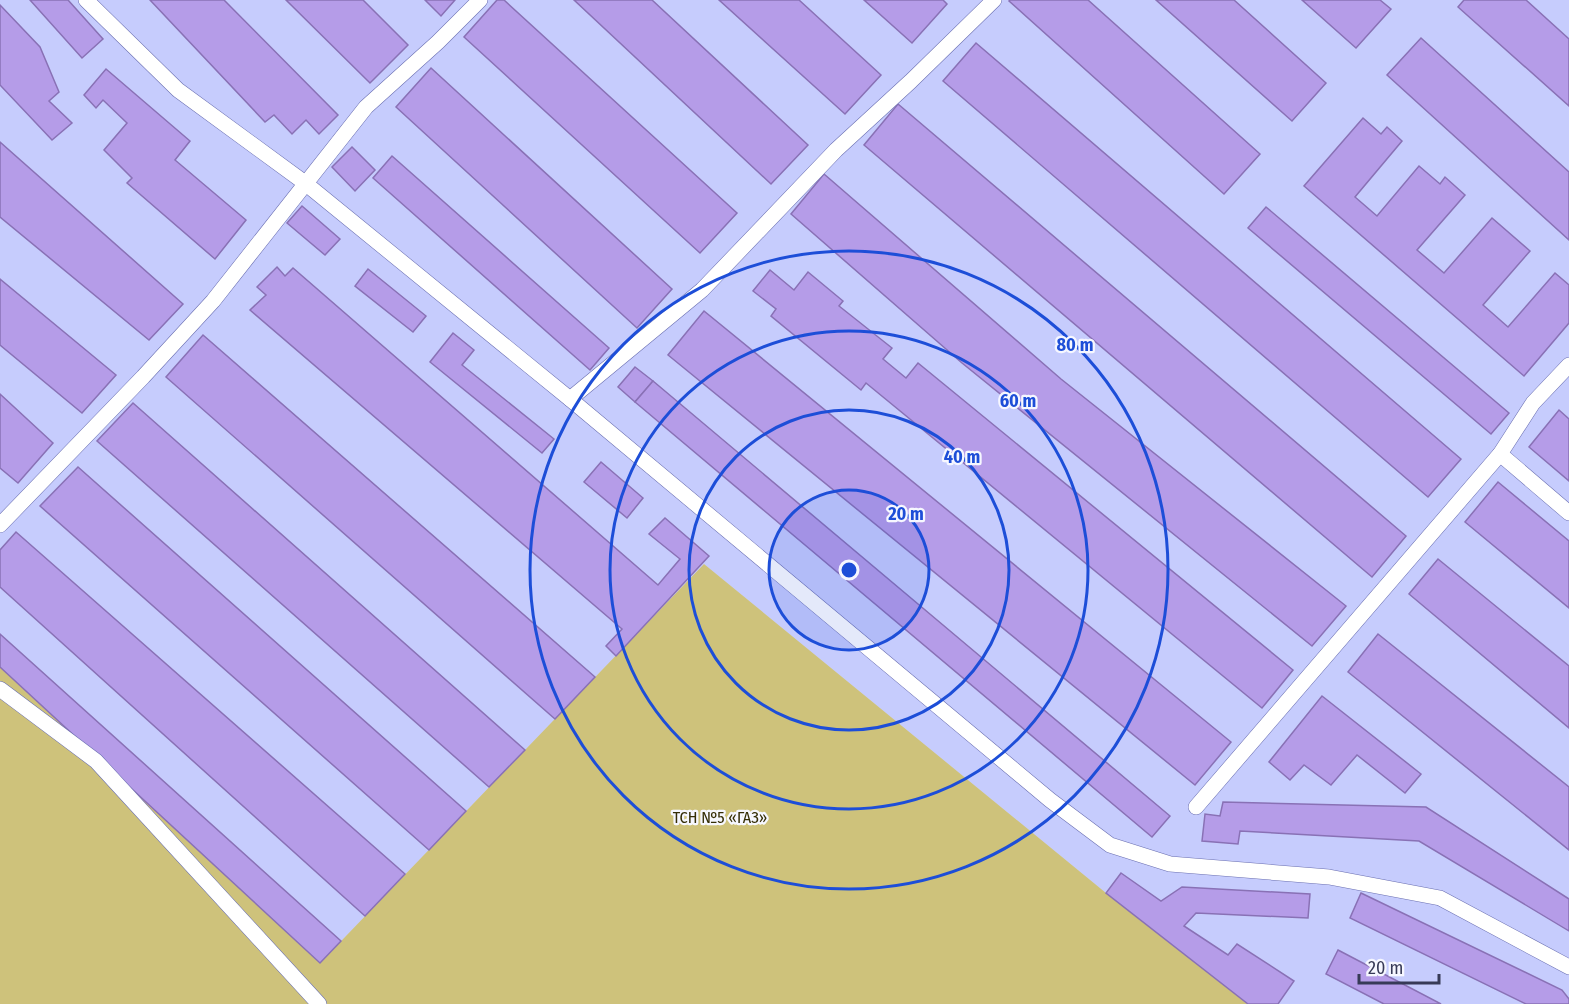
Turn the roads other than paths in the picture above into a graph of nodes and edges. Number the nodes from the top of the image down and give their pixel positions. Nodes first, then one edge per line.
1 (86, 0) edge
2 (480, 0) edge
3 (994, 0) edge
4 (305, 183) junction
5 (1569, 365) edge
6 (570, 399) junction
7 (1500, 454) junction
8 (1569, 513) edge
9 (0, 525) edge
10 (0, 689) edge
11 (1196, 807) dead end
12 (1569, 967) edge
13 (319, 1004) edge

1 - 4 lane
2 - 4 lane
3 - 6 lane
4 - 6 lane
4 - 9 lane
5 - 7 lane
6 - 12 lane
7 - 8 lane
7 - 11 lane
10 - 13 lane

